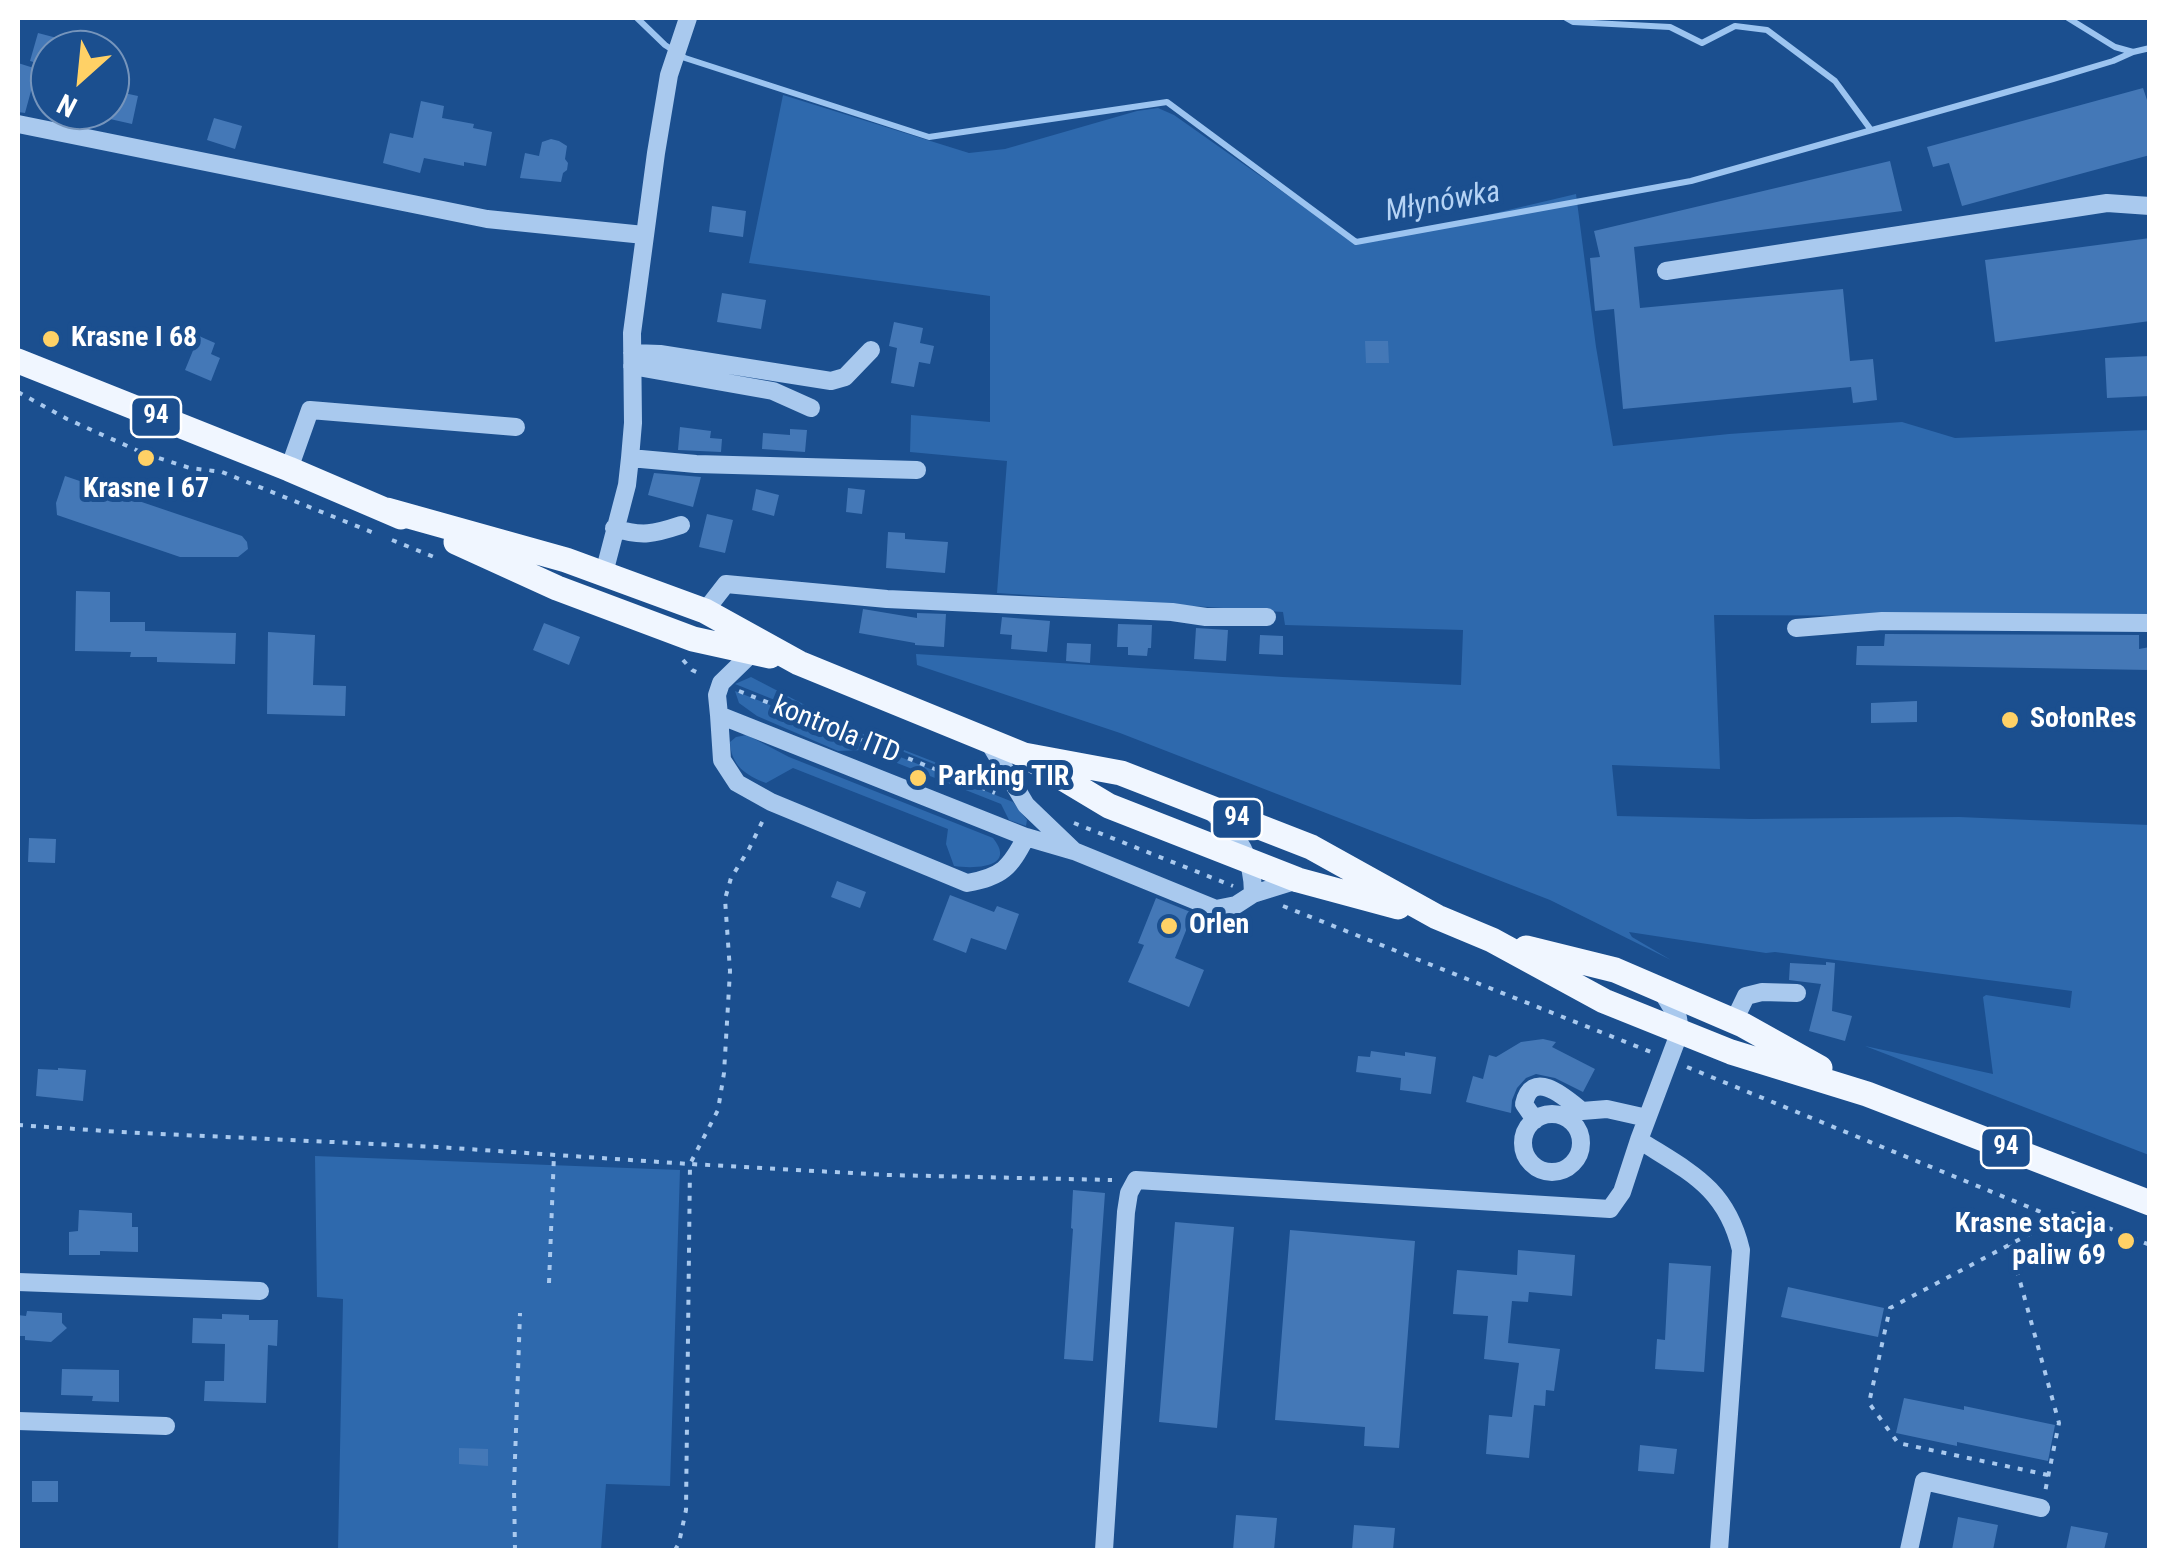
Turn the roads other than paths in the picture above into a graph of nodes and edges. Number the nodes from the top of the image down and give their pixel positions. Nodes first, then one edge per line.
1 (686, 24) edge
2 (18, 124) edge
3 (2150, 206) edge
4 (644, 236) junction
5 (1666, 271) dead end
6 (871, 350) dead end
7 (632, 359) junction
8 (18, 361) edge
9 (811, 408) dead end
10 (516, 427) dead end
11 (630, 458) junction
12 (289, 469) junction
13 (917, 470) dead end
14 (387, 510) junction
15 (682, 525) dead end
16 (614, 528) junction
17 (604, 572) junction
18 (705, 611) junction
19 (1266, 617) dead end
20 (2150, 623) edge
21 (1796, 628) dead end
22 (757, 648) junction
23 (720, 715) junction
24 (986, 738) junction
25 (1024, 755) junction
26 (1207, 807) junction
27 (1026, 837) junction
28 (1074, 851) junction
29 (1250, 862) junction
30 (1298, 880) junction
31 (1253, 894) junction
32 (1436, 917) junction
33 (1492, 940) junction
34 (1659, 988) junction
35 (1797, 994) dead end
36 (1734, 1020) junction
37 (1680, 1031) junction
38 (1867, 1094) junction
39 (1648, 1118) junction
40 (1534, 1120) dead end
41 (1639, 1140) junction
42 (2150, 1204) edge
43 (18, 1282) edge
44 (260, 1291) dead end
45 (18, 1421) edge
46 (166, 1426) dead end
47 (2042, 1508) road end
48 (1104, 1550) edge
49 (1724, 1550) edge
50 (1909, 1550) edge

1 - 4 street
2 - 4 street
3 - 5 street
4 - 7 street
6 - 7 street
7 - 9 street
7 - 11 street
8 - 12 main road, 94
10 - 12 street
11 - 13 street
11 - 16 street
12 - 14 main road, 94
14 - 17 main road, 94
14 - 22 main road, 94
15 - 16 street
16 - 17 street
17 - 18 main road, 94
18 - 19 street
18 - 22 main road, 94
20 - 21 street
22 - 23 street
22 - 24 main road, 94
23 - 27 street, kontrola ITD
23 - 27 street
24 - 25 main road, 94
24 - 28 street
25 - 26 main road, 94
25 - 29 main road, 94
26 - 29 street
26 - 32 main road, 94
27 - 28 street, kontrola ITD
28 - 31 street, kontrola ITD
29 - 30 main road, 94
29 - 31 street
30 - 31 street, kontrola ITD
30 - 32 main road, 94
32 - 33 main road, 94
33 - 34 main road, 94
33 - 37 main road, 94
34 - 36 main road, 94
34 - 37 street
35 - 36 street
36 - 38 main road, 94
37 - 38 main road, 94
37 - 39 street
38 - 42 main road, 94
39 - 40 street
39 - 41 street
41 - 48 street
41 - 49 street
43 - 44 street
45 - 46 street
47 - 50 street

